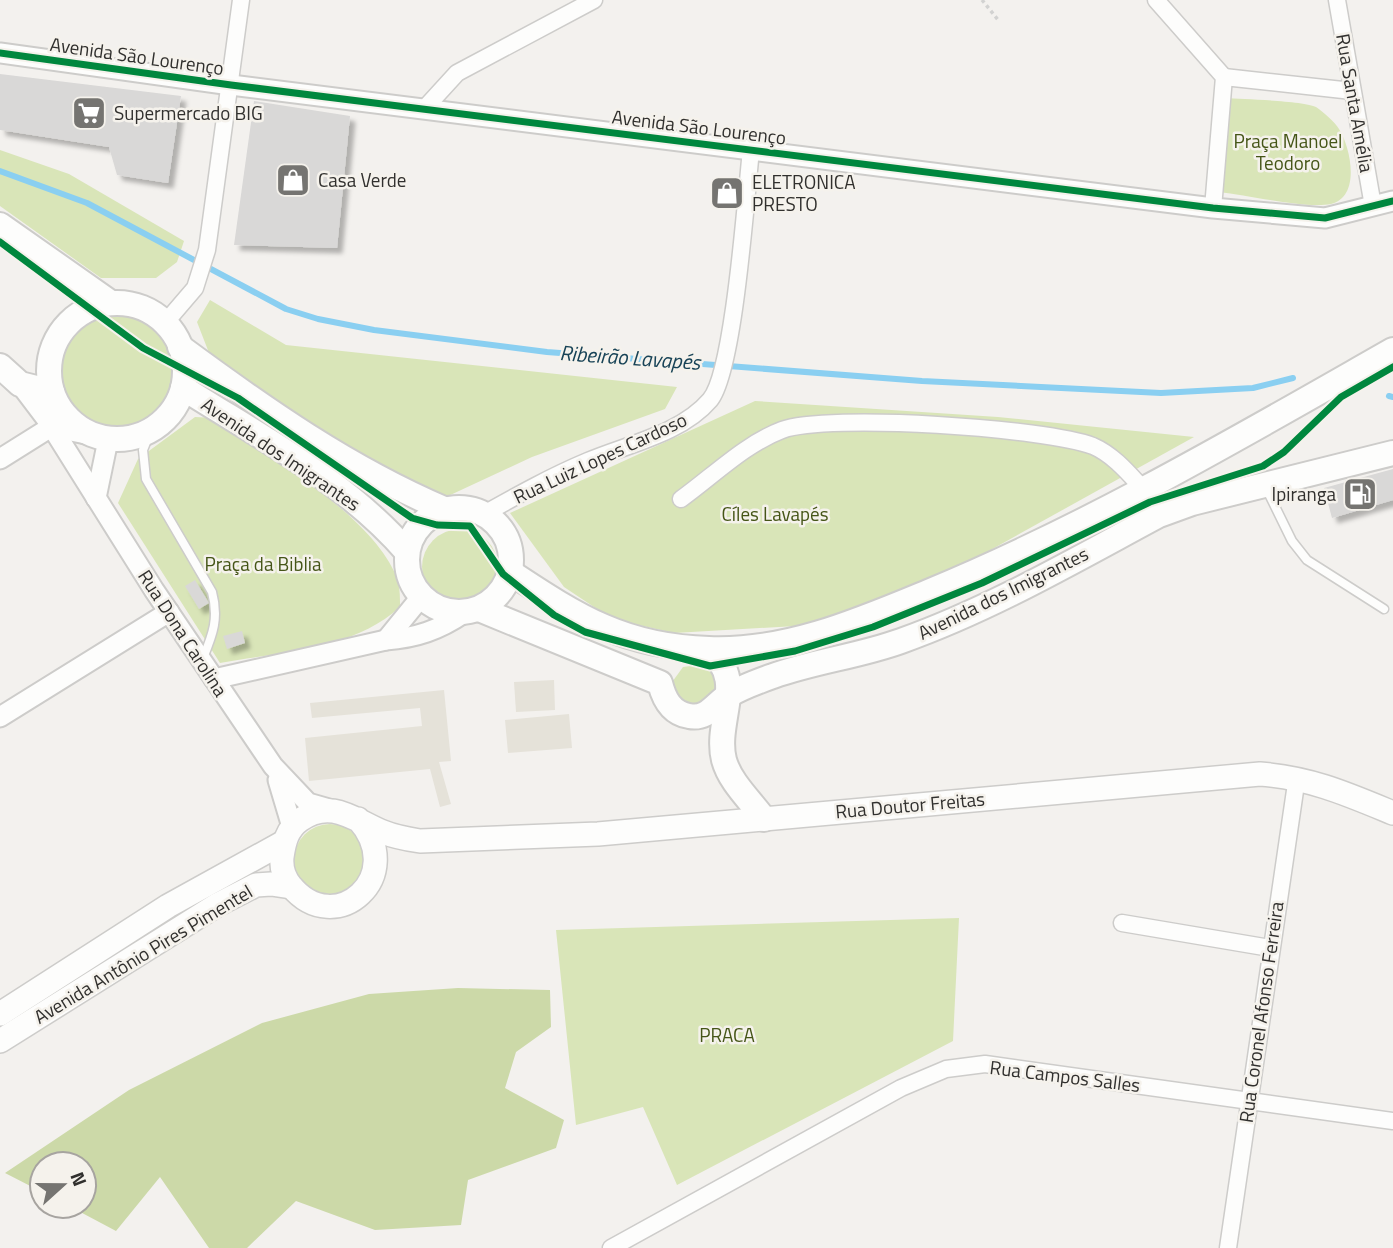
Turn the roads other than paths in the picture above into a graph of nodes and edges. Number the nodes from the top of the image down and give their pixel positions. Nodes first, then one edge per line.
1 (242, 0) edge
2 (594, 0) edge
3 (1156, 0) edge
4 (1336, 0) edge
5 (0, 53) edge
6 (1224, 77) junction
7 (231, 85) junction
8 (1352, 91) junction
9 (425, 108) junction
10 (751, 150) junction
11 (1393, 201) edge
12 (1373, 206) junction
13 (1213, 208) junction
14 (0, 225) edge
15 (111, 303) junction
16 (165, 323) junction
17 (180, 347) junction
18 (1393, 350) edge
19 (0, 366) edge
20 (183, 387) junction
21 (51, 410) junction
22 (151, 430) junction
23 (100, 437) junction
24 (1393, 453) edge
25 (0, 459) edge
26 (1264, 486) junction
27 (1145, 491) junction
28 (96, 498) junction
29 (681, 499) dead end
30 (444, 509) junction
31 (484, 514) junction
32 (407, 552) junction
33 (510, 572) junction
34 (421, 597) junction
35 (1384, 610) dead end
36 (471, 611) junction
37 (169, 612) junction
38 (386, 640) junction
39 (697, 649) junction
40 (202, 661) junction
41 (214, 679) junction
42 (660, 683) junction
43 (727, 695) junction
44 (0, 717) edge
45 (273, 766) junction
46 (1297, 777) junction
47 (329, 810) junction
48 (1393, 813) edge
49 (358, 819) junction
50 (764, 819) junction
51 (288, 834) junction
52 (419, 841) junction
53 (375, 874) junction
54 (291, 887) junction
55 (1122, 923) dead end
56 (1270, 948) junction
57 (0, 1014) edge
58 (0, 1041) edge
59 (1248, 1100) junction
60 (1393, 1121) edge
61 (611, 1248) edge
62 (1227, 1248) edge

1 - 7 street
2 - 9 street
3 - 6 street
4 - 8 street, Rua Santa Amélia
5 - 7 street, Avenida São Lourenço
6 - 8 street
6 - 13 street
7 - 9 street, Avenida São Lourenço
7 - 16 street
8 - 12 street, Rua Santa Amélia
9 - 10 street, Avenida São Lourenço
10 - 13 street, Avenida São Lourenço
10 - 31 street, Rua Luiz Lopes Cardoso
11 - 12 street, Avenida São Lourenço
12 - 13 street, Avenida São Lourenço
14 - 15 main road, Avenida dos Imigrantes
15 - 16 main road, Avenida dos Imigrantes
15 - 21 main road
16 - 17 main road, Avenida dos Imigrantes
17 - 20 main road, Avenida dos Imigrantes
17 - 30 main road, Avenida dos Imigrantes
18 - 27 main road, Avenida dos Imigrantes
19 - 21 main road
20 - 22 main road, Avenida dos Imigrantes
20 - 32 main road, Avenida dos Imigrantes
21 - 23 main road
21 - 25 street
21 - 28 street, Rua Dona Carolina
22 - 23 main road, Avenida dos Imigrantes
22 - 40 lane
23 - 28 street
24 - 26 main road, Avenida dos Imigrantes
26 - 35 lane
26 - 43 main road, Avenida dos Imigrantes
27 - 29 street
27 - 39 main road, Avenida dos Imigrantes
28 - 37 street, Rua Dona Carolina
30 - 31 main road, Avenida dos Imigrantes
30 - 32 main road
31 - 33 main road
32 - 34 main road
33 - 36 main road
33 - 39 main road, Avenida dos Imigrantes
34 - 36 main road
34 - 38 street
36 - 38 street
36 - 42 main road
37 - 40 street, Rua Dona Carolina
37 - 44 street
38 - 41 street
39 - 42 main road
39 - 43 main road
40 - 41 street, Rua Dona Carolina
41 - 45 street, Rua Dona Carolina
42 - 43 main road, Avenida dos Imigrantes
43 - 50 main road
45 - 47 street, Rua Dona Carolina
45 - 51 street, Rua Dona Carolina
46 - 48 main road, Rua Doutor Freitas
46 - 50 main road, Rua Doutor Freitas
46 - 56 street, Rua Coronel Afonso Ferreira
47 - 49 main road
47 - 51 main road, Avenida Antônio Pires Pimentel
49 - 52 main road, Rua Doutor Freitas
49 - 53 main road
50 - 52 main road, Rua Doutor Freitas
51 - 54 main road
51 - 57 main road, Avenida Antônio Pires Pimentel
52 - 53 main road, Rua Doutor Freitas
53 - 54 main road, Avenida Antônio Pires Pimentel
54 - 58 main road, Avenida Antônio Pires Pimentel
55 - 56 street
56 - 59 street, Rua Coronel Afonso Ferreira
59 - 60 street, Rua Campos Salles
59 - 61 street, Rua Campos Salles
59 - 62 street, Rua Coronel Afonso Ferreira

